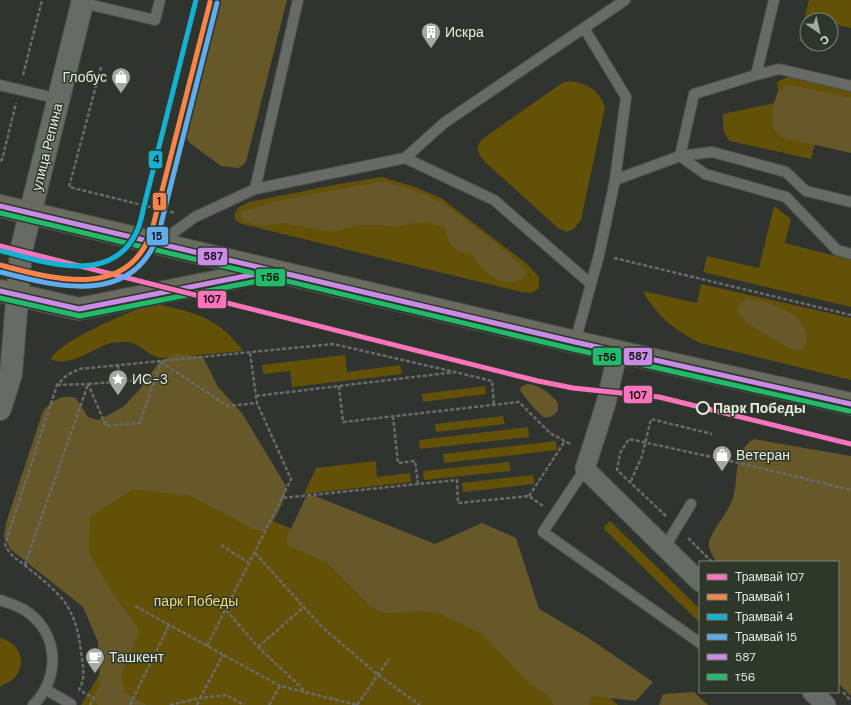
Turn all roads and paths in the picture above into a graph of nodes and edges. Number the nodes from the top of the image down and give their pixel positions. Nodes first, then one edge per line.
1 (160, 0) edge
2 (298, 0) edge
3 (626, 0) edge
4 (774, 0) edge
5 (83, 2) edge
6 (584, 28) junction
7 (101, 67) dead end
8 (756, 75) junction
9 (0, 85) edge
10 (851, 86) edge
11 (59, 99) junction
12 (680, 156) junction
13 (404, 158) junction
14 (615, 180) junction
15 (255, 189) junction
16 (851, 202) edge
17 (0, 206) edge
18 (30, 213) junction
19 (195, 217) junction
20 (157, 244) junction
21 (851, 254) edge
22 (598, 255) junction
23 (271, 271) junction
24 (591, 284) junction
25 (8, 293) edge
26 (851, 314) edge
27 (575, 342) junction
28 (618, 351) junction
29 (250, 353) junction
30 (161, 362) junction
31 (118, 365) junction
32 (455, 372) junction
33 (155, 379) junction
34 (120, 382) junction
35 (88, 384) junction
36 (57, 385) junction
37 (339, 386) junction
38 (256, 396) junction
39 (257, 403) junction
40 (851, 404) edge
41 (494, 405) junction
42 (0, 409) edge
43 (393, 416) junction
44 (712, 434) dead end
45 (646, 442) junction
46 (585, 469) junction
47 (418, 484) junction
48 (851, 490) edge
49 (529, 496) junction
50 (282, 498) junction
51 (691, 504) dead end
52 (555, 514) junction
53 (221, 545) dead end
54 (665, 547) junction
55 (255, 553) junction
56 (249, 563) junction
57 (25, 565) junction
58 (699, 581) edge
59 (0, 600) edge
60 (135, 606) dead end
61 (304, 607) junction
62 (226, 610) junction
63 (169, 625) junction
64 (699, 642) edge
65 (207, 646) junction
66 (258, 647) junction
67 (223, 655) junction
68 (389, 659) dead end
69 (378, 675) junction
70 (280, 686) junction
71 (45, 689) junction
72 (305, 692) junction
73 (802, 693) edge
74 (200, 698) junction
75 (820, 700) edge
76 (71, 704) dead end
77 (33, 705) edge
78 (90, 705) edge
79 (130, 705) edge
80 (170, 705) edge
81 (197, 705) edge
82 (244, 705) edge
83 (269, 705) edge
84 (357, 705) edge
85 (420, 705) edge

1 - 5 lane
2 - 15 lane
3 - 6 lane
4 - 8 lane
5 - 11 street, улица Репина
6 - 13 lane
6 - 14 lane
7 - 19 path
8 - 10 lane
8 - 12 lane
9 - 11 lane
11 - 18 street, улица Репина
12 - 14 lane
12 - 16 lane
12 - 21 lane
13 - 15 lane
13 - 24 lane
14 - 22 lane
15 - 19 lane
17 - 18 main road
18 - 20 main road
18 - 25 street, улица Репина
19 - 20 lane
20 - 23 main road
22 - 24 lane
22 - 26 path
23 - 25 main road
23 - 27 main road
24 - 27 lane
25 - 42 street, улица Репина
27 - 28 main road
28 - 40 main road
28 - 46 street
29 - 30 path
29 - 32 path
29 - 38 path
30 - 31 path
30 - 33 path
30 - 39 path
31 - 34 path
31 - 36 path
32 - 37 path
32 - 41 path
33 - 34 path
33 - 35 path
34 - 35 path
35 - 36 path
35 - 57 path
36 - 57 path
37 - 38 path
37 - 43 path
38 - 39 path
39 - 50 path
41 - 43 path
41 - 49 path
43 - 47 path
44 - 45 path
45 - 45 path
45 - 48 path
46 - 52 lane
46 - 54 street
47 - 49 path
47 - 50 path
49 - 52 path
50 - 55 path
51 - 54 lane
52 - 64 lane
53 - 56 path
54 - 58 street
55 - 56 path
55 - 61 path
56 - 62 path
57 - 78 path
59 - 71 lane
60 - 63 path
61 - 66 path
61 - 69 path
62 - 65 path
62 - 66 path
63 - 65 path
63 - 79 path
65 - 67 path
66 - 72 path
67 - 70 path
67 - 74 path
68 - 69 path
69 - 84 path
69 - 85 path
70 - 72 path
70 - 83 path
71 - 76 lane
71 - 77 lane
72 - 84 path
73 - 75 lane
74 - 80 path
74 - 81 path
74 - 82 path

